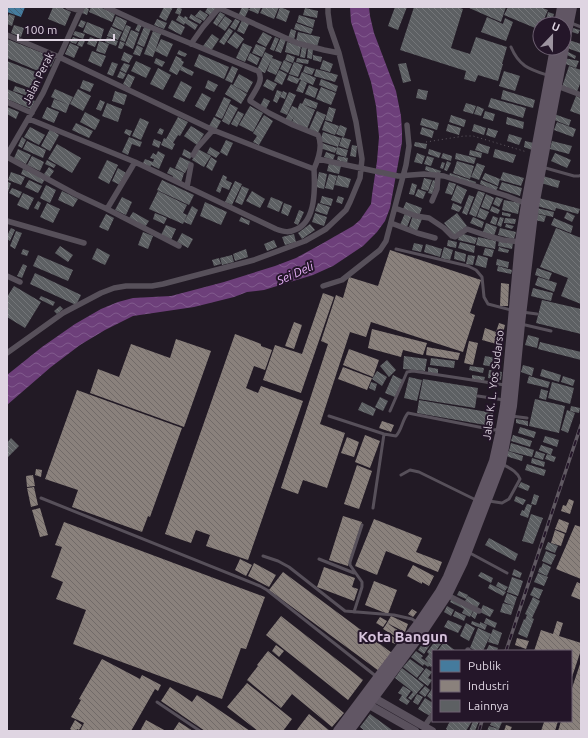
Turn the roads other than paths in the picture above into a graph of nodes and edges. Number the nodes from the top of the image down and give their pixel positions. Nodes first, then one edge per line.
1 (68, 7) edge
2 (106, 7) edge
3 (219, 7) edge
4 (328, 7) edge
5 (572, 7) edge
6 (82, 9) edge
7 (568, 16) edge
8 (7, 35) edge
9 (191, 44) junction
10 (511, 47) dead end
11 (339, 53) junction
12 (555, 56) edge
13 (562, 56) edge
14 (59, 57) junction
15 (555, 80) junction
16 (581, 95) edge
17 (7, 102) edge
18 (30, 116) junction
19 (406, 124) dead end
20 (214, 130) junction
21 (193, 155) dead end
22 (7, 156) edge
23 (318, 159) junction
24 (135, 162) junction
25 (191, 165) dead end
26 (542, 167) junction
27 (361, 168) junction
28 (314, 169) junction
29 (438, 175) junction
30 (581, 175) edge
31 (400, 176) junction
32 (187, 187) junction
33 (432, 201) dead end
34 (530, 205) junction
35 (395, 208) junction
36 (107, 209) junction
37 (7, 221) edge
38 (391, 223) junction
39 (435, 238) dead end
40 (520, 242) junction
41 (84, 243) dead end
42 (179, 246) dead end
43 (396, 248) dead end
44 (7, 276) edge
45 (20, 282) dead end
46 (323, 286) dead end
47 (517, 311) junction
48 (537, 314) dead end
49 (520, 324) junction
50 (551, 331) dead end
51 (7, 353) edge
52 (507, 386) junction
53 (478, 396) dead end
54 (505, 400) junction
55 (390, 411) dead end
56 (329, 416) dead end
57 (511, 416) junction
58 (527, 418) dead end
59 (501, 430) junction
60 (384, 434) junction
61 (498, 462) junction
62 (401, 476) dead end
63 (41, 498) dead end
64 (483, 501) junction
65 (373, 508) dead end
66 (362, 525) dead end
67 (467, 551) junction
68 (263, 556) dead end
69 (319, 559) dead end
70 (356, 573) junction
71 (507, 573) dead end
72 (447, 595) junction
73 (479, 611) dead end
74 (354, 612) junction
75 (419, 624) junction
76 (381, 680) junction
77 (367, 699) junction
78 (157, 702) dead end
79 (432, 715) edge
80 (424, 727) junction
81 (200, 731) edge
82 (338, 731) edge
83 (349, 731) edge
84 (415, 731) edge
85 (432, 731) edge

1 - 6 street
2 - 9 street
3 - 9 street
3 - 11 street
4 - 11 street
5 - 7 highway, Jalan K. L. Yos Sudarso
6 - 14 street, Jalan Perak
8 - 14 street
9 - 23 street
10 - 15 lane
11 - 27 street
12 - 15 highway, Jalan K. L. Yos Sudarso
13 - 15 highway, Jalan K. L. Yos Sudarso
14 - 18 street, Jalan Perak
14 - 20 street
15 - 16 street
15 - 26 highway, Jalan K. L. Yos Sudarso
15 - 34 highway, Jalan K. L. Yos Sudarso
17 - 18 street
18 - 22 street, Jalan Perak
18 - 24 street
19 - 31 street
20 - 21 street
20 - 28 street
22 - 36 street
23 - 27 street
23 - 28 street
24 - 32 street
24 - 36 street
25 - 32 street
26 - 30 lane
26 - 34 highway, Jalan K. L. Yos Sudarso
27 - 31 street
27 - 51 street
28 - 32 street
29 - 31 street
29 - 33 street
29 - 34 street
31 - 35 street
34 - 40 highway, Jalan K. L. Yos Sudarso
34 - 47 highway, Jalan K. L. Yos Sudarso
35 - 38 street
35 - 40 street
36 - 42 street
37 - 41 street
38 - 39 street
38 - 46 street
40 - 47 highway, Jalan K. L. Yos Sudarso
43 - 47 lane
44 - 45 street
47 - 48 lane
47 - 49 highway, Jalan K. L. Yos Sudarso
47 - 52 highway, Jalan K. L. Yos Sudarso
49 - 50 lane
49 - 57 highway, Jalan K. L. Yos Sudarso
52 - 54 highway, Jalan K. L. Yos Sudarso
52 - 55 lane
53 - 54 lane
54 - 59 highway, Jalan K. L. Yos Sudarso
56 - 60 lane
57 - 58 lane
57 - 61 highway, Jalan K. L. Yos Sudarso
59 - 60 lane
59 - 61 highway, Jalan K. L. Yos Sudarso
60 - 65 lane
61 - 64 highway, Jalan K. L. Yos Sudarso
61 - 64 lane
62 - 64 lane
63 - 76 lane
64 - 67 highway, Jalan K. L. Yos Sudarso
64 - 75 highway, Jalan K. L. Yos Sudarso
66 - 70 lane
67 - 71 lane
67 - 72 highway, Jalan K. L. Yos Sudarso
68 - 74 lane
69 - 70 lane
70 - 74 lane
72 - 73 street
72 - 76 highway, Jalan K. L. Yos Sudarso
74 - 75 lane
75 - 76 highway, Jalan K. L. Yos Sudarso
76 - 77 highway, Jalan K. L. Yos Sudarso
77 - 80 street
77 - 82 highway, Jalan K. L. Yos Sudarso
77 - 83 highway, Jalan K. L. Yos Sudarso
77 - 84 street
78 - 81 lane
79 - 80 street
80 - 85 street

